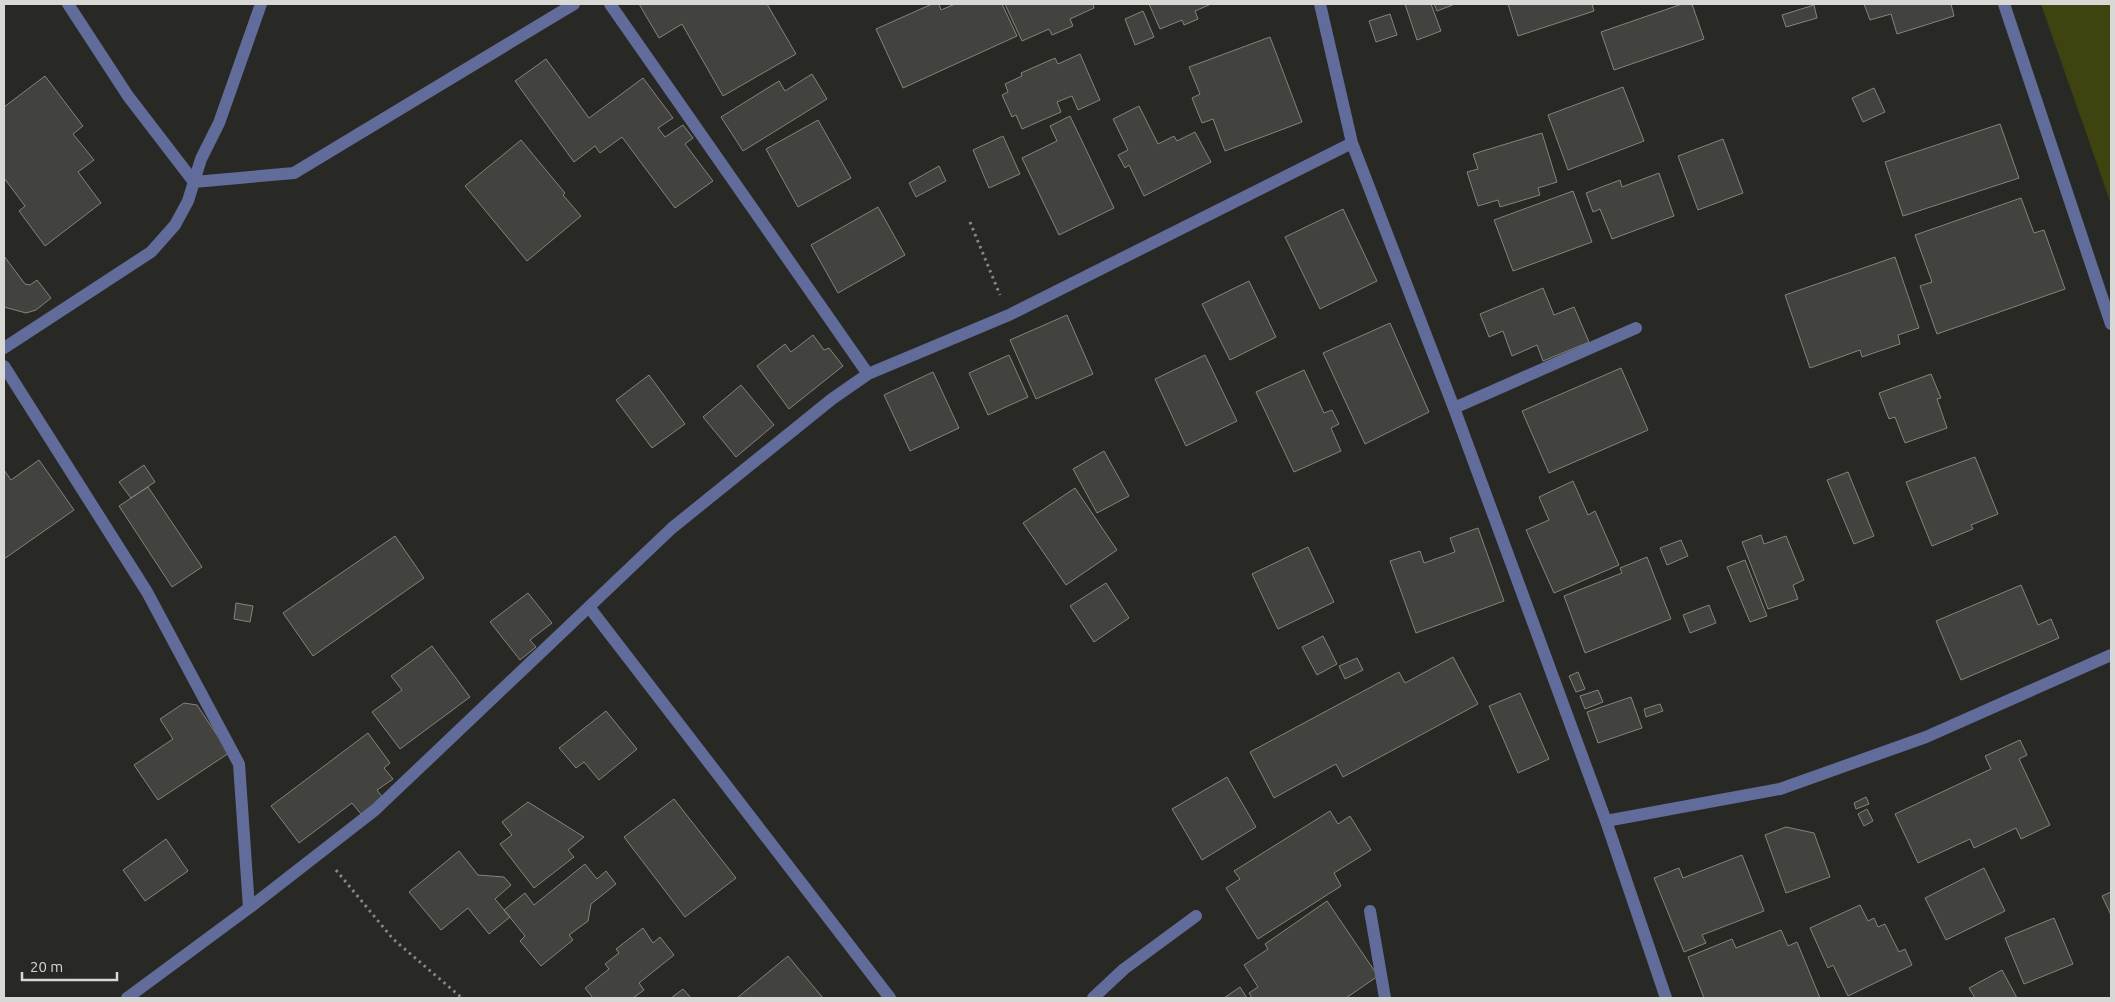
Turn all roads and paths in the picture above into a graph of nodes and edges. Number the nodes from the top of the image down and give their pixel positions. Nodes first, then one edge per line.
1 (68, 4) edge
2 (261, 4) edge
3 (574, 4) edge
4 (610, 4) edge
5 (1320, 4) edge
6 (2004, 4) edge
7 (1352, 143) junction
8 (194, 182) junction
9 (970, 222) dead end
10 (1009, 315) junction
11 (2111, 324) edge
12 (1636, 328) dead end
13 (4, 348) edge
14 (4, 366) edge
15 (868, 374) junction
16 (1454, 408) junction
17 (589, 608) junction
18 (2111, 655) edge
19 (1606, 821) junction
20 (321, 852) junction
21 (249, 908) junction
22 (1370, 911) dead end
23 (1196, 916) dead end
24 (127, 998) edge
25 (462, 998) edge
26 (890, 998) edge
27 (1093, 998) edge
28 (1385, 998) edge
29 (1666, 998) edge

1 - 8 street
2 - 8 street
3 - 8 street
4 - 15 street
5 - 7 street
6 - 11 street
7 - 10 street
7 - 16 street
8 - 13 street
9 - 10 path
10 - 15 street
12 - 16 street
14 - 21 street
15 - 17 street
16 - 19 street
17 - 20 street
17 - 26 street
18 - 19 street
19 - 29 street
20 - 21 street
20 - 25 path
21 - 24 street
22 - 28 street
23 - 27 street

